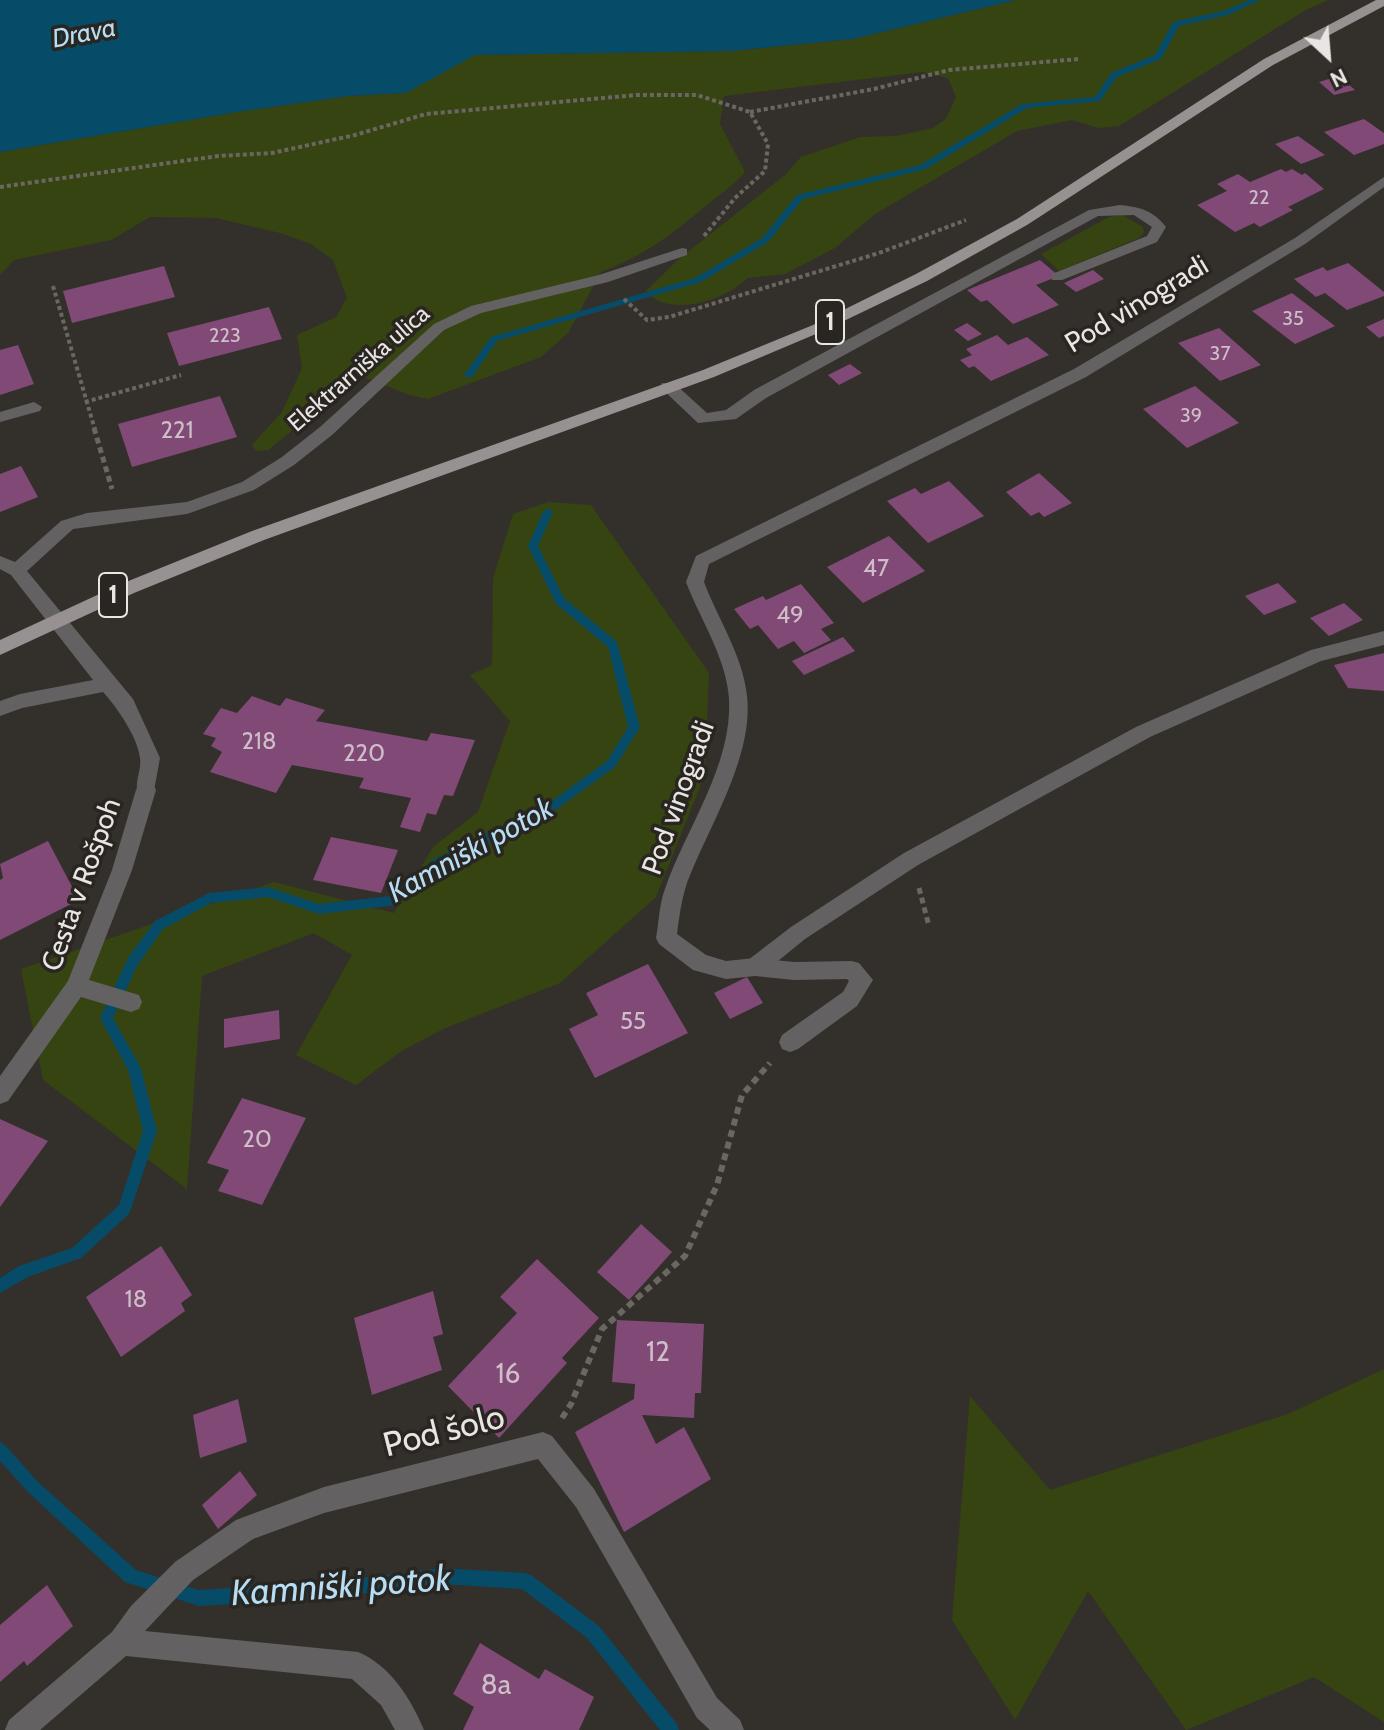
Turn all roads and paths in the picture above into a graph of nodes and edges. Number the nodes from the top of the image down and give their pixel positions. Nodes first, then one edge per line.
1 (1384, 1) edge
2 (1079, 59) dead end
3 (750, 112) junction
4 (1384, 181) edge
5 (0, 187) edge
6 (973, 217) dead end
7 (682, 252) joint
8 (1057, 277) dead end
9 (53, 286) dead end
10 (624, 298) dead end
11 (181, 375) dead end
12 (668, 387) junction
13 (85, 402) junction
14 (34, 407) dead end
15 (0, 417) edge
16 (120, 517) junction
17 (8, 566) edge
18 (55, 621) junction
19 (1384, 638) edge
20 (0, 648) edge
21 (107, 684) junction
22 (0, 709) edge
23 (755, 967) junction
24 (76, 986) junction
25 (131, 1002) dead end
26 (790, 1042) joint
27 (0, 1094) edge
28 (543, 1445) junction
29 (122, 1642) junction
30 (19, 1730) edge
31 (410, 1730) edge
32 (730, 1730) edge

1 - 12 main road, 1
2 - 3 path
3 - 5 path
3 - 7 path
4 - 23 street, Pod vinogradi
6 - 10 path
7 - 16 street, Elektrarniška ulica
8 - 12 street, Pod vinogradi
9 - 13 path
11 - 13 path
12 - 18 main road, 1
13 - 16 path
14 - 15 street
16 - 17 street, Elektrarniška ulica
17 - 18 street, Elektrarniška ulica
18 - 20 main road, 1
18 - 21 street, Cesta v Rošpoh
19 - 23 street
21 - 22 street
21 - 24 street, Cesta v Rošpoh
23 - 26 street
24 - 25 street
24 - 27 street, Cesta v Rošpoh
26 - 28 path
28 - 29 street, Pod šolo
28 - 32 street, Pod šolo
29 - 30 street
29 - 31 street

